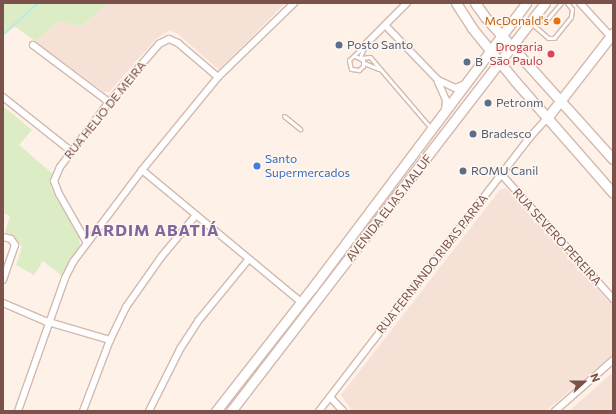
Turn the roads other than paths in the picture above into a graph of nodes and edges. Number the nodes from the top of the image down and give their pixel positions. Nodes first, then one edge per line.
1 (294, 3) edge
2 (407, 3) edge
3 (456, 3) edge
4 (475, 3) edge
5 (545, 3) edge
6 (561, 3) edge
7 (568, 3) edge
8 (580, 3) edge
9 (525, 4) edge
10 (537, 14) junction
11 (530, 22) junction
12 (385, 25) junction
13 (502, 35) junction
14 (612, 36) edge
15 (366, 44) junction
16 (33, 45) dead end
17 (512, 46) junction
18 (490, 51) junction
19 (355, 56) junction
20 (361, 57) junction
21 (364, 63) junction
22 (500, 63) junction
23 (379, 69) junction
24 (218, 77) junction
25 (438, 80) junction
26 (465, 84) junction
27 (3, 97) edge
28 (561, 101) junction
29 (109, 102) junction
30 (445, 111) junction
31 (284, 116) dead end
32 (547, 118) junction
33 (300, 128) dead end
34 (432, 128) junction
35 (71, 151) junction
36 (613, 159) edge
37 (420, 168) junction
38 (142, 170) junction
39 (501, 174) junction
40 (613, 193) edge
41 (196, 215) junction
42 (3, 237) edge
43 (88, 243) junction
44 (249, 259) junction
45 (3, 280) edge
46 (613, 299) edge
47 (301, 302) junction
48 (3, 303) edge
49 (50, 323) junction
50 (110, 340) junction
51 (613, 360) edge
52 (330, 397) junction
53 (18, 411) edge
54 (83, 411) edge
55 (149, 411) edge
56 (216, 411) edge
57 (231, 411) edge
58 (319, 411) edge
59 (343, 411) edge
60 (555, 411) edge

1 - 24 street
2 - 12 street
3 - 18 main road
4 - 13 main road
5 - 10 main road, AVENIDA ELIAS MALUF
6 - 10 lane
7 - 11 lane
8 - 14 street
9 - 13 main road, AVENIDA ELIAS MALUF
10 - 11 main road, AVENIDA ELIAS MALUF
11 - 17 main road, AVENIDA ELIAS MALUF
12 - 15 street
12 - 25 street
13 - 17 main road
13 - 18 main road, AVENIDA ELIAS MALUF
14 - 28 main road
15 - 19 lane
15 - 20 lane
16 - 29 street
17 - 22 main road, AVENIDA ELIAS MALUF
17 - 28 main road
18 - 22 main road
18 - 26 main road, AVENIDA ELIAS MALUF
19 - 20 lane
19 - 21 lane
20 - 21 lane
20 - 23 lane
21 - 23 lane
22 - 32 main road
22 - 37 main road, AVENIDA ELIAS MALUF
23 - 34 lane
24 - 29 street, RUA HELIO DE MEIRA
24 - 38 street
25 - 26 street
25 - 30 street
26 - 30 main road, AVENIDA ELIAS MALUF
27 - 35 street
28 - 32 main road
28 - 36 main road
29 - 35 street, RUA HELIO DE MEIRA
30 - 34 main road, AVENIDA ELIAS MALUF
31 - 33 lane
32 - 39 street, RUA FERNANDO RIBAS PARRA
32 - 40 main road
34 - 37 main road
34 - 47 main road, AVENIDA ELIAS MALUF
35 - 43 street, RUA HELIO DE MEIRA
37 - 57 main road, AVENIDA ELIAS MALUF
38 - 41 street
38 - 43 street
39 - 46 street, RUA SEVERO PEREIRA
39 - 52 street, RUA FERNANDO RIBAS PARRA
41 - 44 street
41 - 50 street
42 - 45 street
43 - 49 street
44 - 47 street
44 - 55 street
47 - 56 main road, AVENIDA ELIAS MALUF
48 - 49 street
49 - 50 street
49 - 53 street
50 - 54 street
51 - 60 street
52 - 58 street, RUA FERNANDO RIBAS PARRA
52 - 59 street

